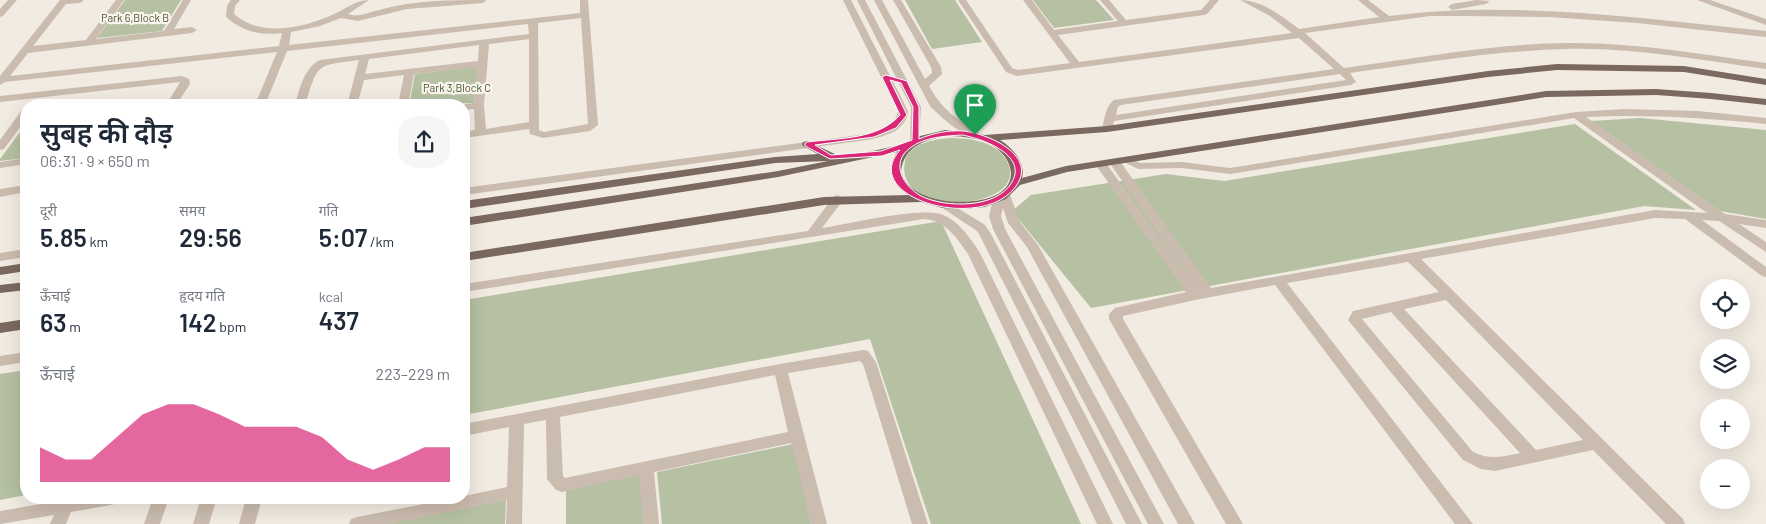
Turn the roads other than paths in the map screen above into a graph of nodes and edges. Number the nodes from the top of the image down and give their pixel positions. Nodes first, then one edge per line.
1 (13, 0) edge
2 (80, 0) edge
3 (120, 0) edge
4 (188, 0) edge
5 (236, 0) edge
6 (364, 0) edge
7 (480, 0) edge
8 (584, 0) edge
9 (847, 0) edge
10 (861, 0) edge
11 (878, 0) edge
12 (897, 0) edge
13 (962, 0) edge
14 (1027, 0) edge
15 (1104, 0) edge
16 (1215, 0) edge
17 (1244, 0) edge
18 (1363, 0) edge
19 (1701, 0) edge
20 (65, 1) edge
21 (1485, 1) edge
22 (413, 3) edge
23 (1449, 7) dead end
24 (1506, 13) junction
25 (0, 14) edge
26 (342, 15) junction
27 (584, 15) junction
28 (1388, 19) junction
29 (533, 21) junction
30 (1766, 22) edge
31 (1124, 23) junction
32 (192, 30) dead end
33 (287, 30) junction
34 (167, 33) junction
35 (1052, 33) junction
36 (1297, 33) junction
37 (1766, 34) edge
38 (533, 36) junction
39 (89, 42) junction
40 (484, 42) junction
41 (283, 49) junction
42 (26, 50) junction
43 (365, 57) junction
44 (483, 63) junction
45 (1077, 66) junction
46 (1766, 66) edge
47 (1341, 71) junction
48 (410, 72) junction
49 (886, 77) junction
50 (359, 78) junction
51 (1, 81) edge
52 (904, 81) junction
53 (1766, 82) edge
54 (924, 85) junction
55 (40, 94) junction
56 (0, 99) edge
57 (36, 99) edge
58 (175, 99) edge
59 (262, 99) edge
60 (302, 99) edge
61 (354, 99) edge
62 (404, 99) edge
63 (1766, 102) edge
64 (479, 105) junction
65 (470, 106) edge
66 (1576, 115) junction
67 (1766, 121) edge
68 (20, 122) edge
69 (1108, 124) junction
70 (533, 125) junction
71 (481, 132) junction
72 (470, 134) edge
73 (980, 137) junction
74 (807, 144) junction
75 (912, 144) junction
76 (0, 147) edge
77 (882, 154) junction
78 (830, 157) junction
79 (1128, 160) junction
80 (1115, 162) junction
81 (20, 163) edge
82 (1101, 164) junction
83 (0, 165) edge
84 (1016, 183) junction
85 (20, 190) edge
86 (470, 191) edge
87 (0, 192) edge
88 (1002, 197) junction
89 (838, 199) junction
90 (921, 199) junction
91 (470, 204) edge
92 (948, 206) junction
93 (1688, 215) junction
94 (1721, 217) junction
95 (470, 221) edge
96 (1766, 224) edge
97 (812, 234) junction
98 (1766, 248) edge
99 (20, 254) edge
100 (470, 256) edge
101 (1410, 256) junction
102 (0, 257) edge
103 (20, 268) edge
104 (0, 271) edge
105 (1766, 272) edge
106 (1278, 280) junction
107 (20, 287) edge
108 (470, 287) edge
109 (0, 289) edge
110 (1201, 294) junction
111 (1448, 294) junction
112 (1394, 306) junction
113 (20, 325) edge
114 (0, 328) edge
115 (20, 358) edge
116 (0, 361) edge
117 (780, 369) junction
118 (553, 413) junction
119 (517, 420) junction
120 (470, 429) edge
121 (797, 436) junction
122 (1597, 443) junction
123 (1533, 457) junction
124 (646, 466) junction
125 (515, 492) junction
126 (470, 501) edge
127 (77, 504) edge
128 (159, 504) edge
129 (207, 504) edge
130 (252, 504) edge
131 (456, 504) edge
132 (66, 506) junction
133 (0, 518) edge
134 (1671, 523) edge
135 (58, 524) edge
136 (152, 524) edge
137 (201, 524) edge
138 (246, 524) edge
139 (357, 524) edge
140 (514, 524) edge
141 (651, 524) edge
142 (819, 524) edge
143 (920, 524) edge
144 (1104, 524) edge
145 (1134, 524) edge
146 (1156, 524) edge
147 (1187, 524) edge
148 (1235, 524) edge
149 (1465, 524) edge

1 - 25 street
2 - 20 street
3 - 39 street
4 - 34 street
5 - 33 street
6 - 26 street
7 - 22 street
8 - 27 street
9 - 49 street
10 - 52 street
11 - 54 street
12 - 54 street
13 - 45 street
14 - 35 street
15 - 31 street
16 - 31 street
17 - 36 street
18 - 28 street
19 - 30 street
20 - 42 street
21 - 23 street
21 - 24 street
22 - 26 street
24 - 28 street
24 - 37 street
26 - 33 street
27 - 29 street
27 - 70 street
28 - 36 street
29 - 38 street
29 - 41 street
31 - 35 street
32 - 34 street
33 - 41 street
34 - 39 street
35 - 45 street
36 - 45 street
36 - 47 street
38 - 40 street
38 - 70 street
39 - 42 street
40 - 43 street
40 - 44 street
41 - 51 street
41 - 59 street
42 - 51 street
43 - 50 street
43 - 60 street
44 - 48 street
44 - 64 street
46 - 47 street
47 - 69 street
47 - 69 street
48 - 50 street
48 - 62 street
49 - 52 street
49 - 74 street
50 - 61 street
52 - 75 street
53 - 69 main road
54 - 73 street
55 - 56 street
55 - 57 street
55 - 58 street
63 - 79 main road
64 - 65 street
64 - 71 street
66 - 67 street
66 - 79 street
66 - 94 street
68 - 76 street
69 - 73 main road
70 - 71 street
71 - 72 street
73 - 75 main road
73 - 84 main road
74 - 78 main road
74 - 86 street
75 - 77 main road
75 - 90 main road
77 - 78 main road
77 - 95 main road
78 - 91 main road
79 - 80 main road
80 - 82 main road
80 - 110 street
81 - 83 street
82 - 84 main road
82 - 110 street
84 - 88 main road
85 - 87 street
88 - 92 main road
88 - 146 street
88 - 147 street
89 - 90 main road
89 - 97 street
89 - 100 main road
90 - 92 main road
92 - 145 street
93 - 94 street
93 - 101 street
93 - 105 street
94 - 96 street
94 - 98 street
97 - 108 street
97 - 144 street
99 - 102 street
101 - 106 street
101 - 111 street
103 - 104 main road
106 - 110 street
106 - 149 street
107 - 109 main road
110 - 148 street
111 - 112 street
111 - 122 street
112 - 123 street
112 - 123 street
113 - 114 main road
115 - 116 street
117 - 118 street
117 - 121 street
117 - 143 street
118 - 119 street
118 - 124 street
119 - 120 street
119 - 125 street
121 - 124 street
121 - 142 street
122 - 123 street
122 - 134 street
124 - 141 street
125 - 126 street
125 - 140 street
127 - 132 street
128 - 136 street
129 - 137 street
130 - 138 street
131 - 139 street
132 - 133 street
132 - 135 street

